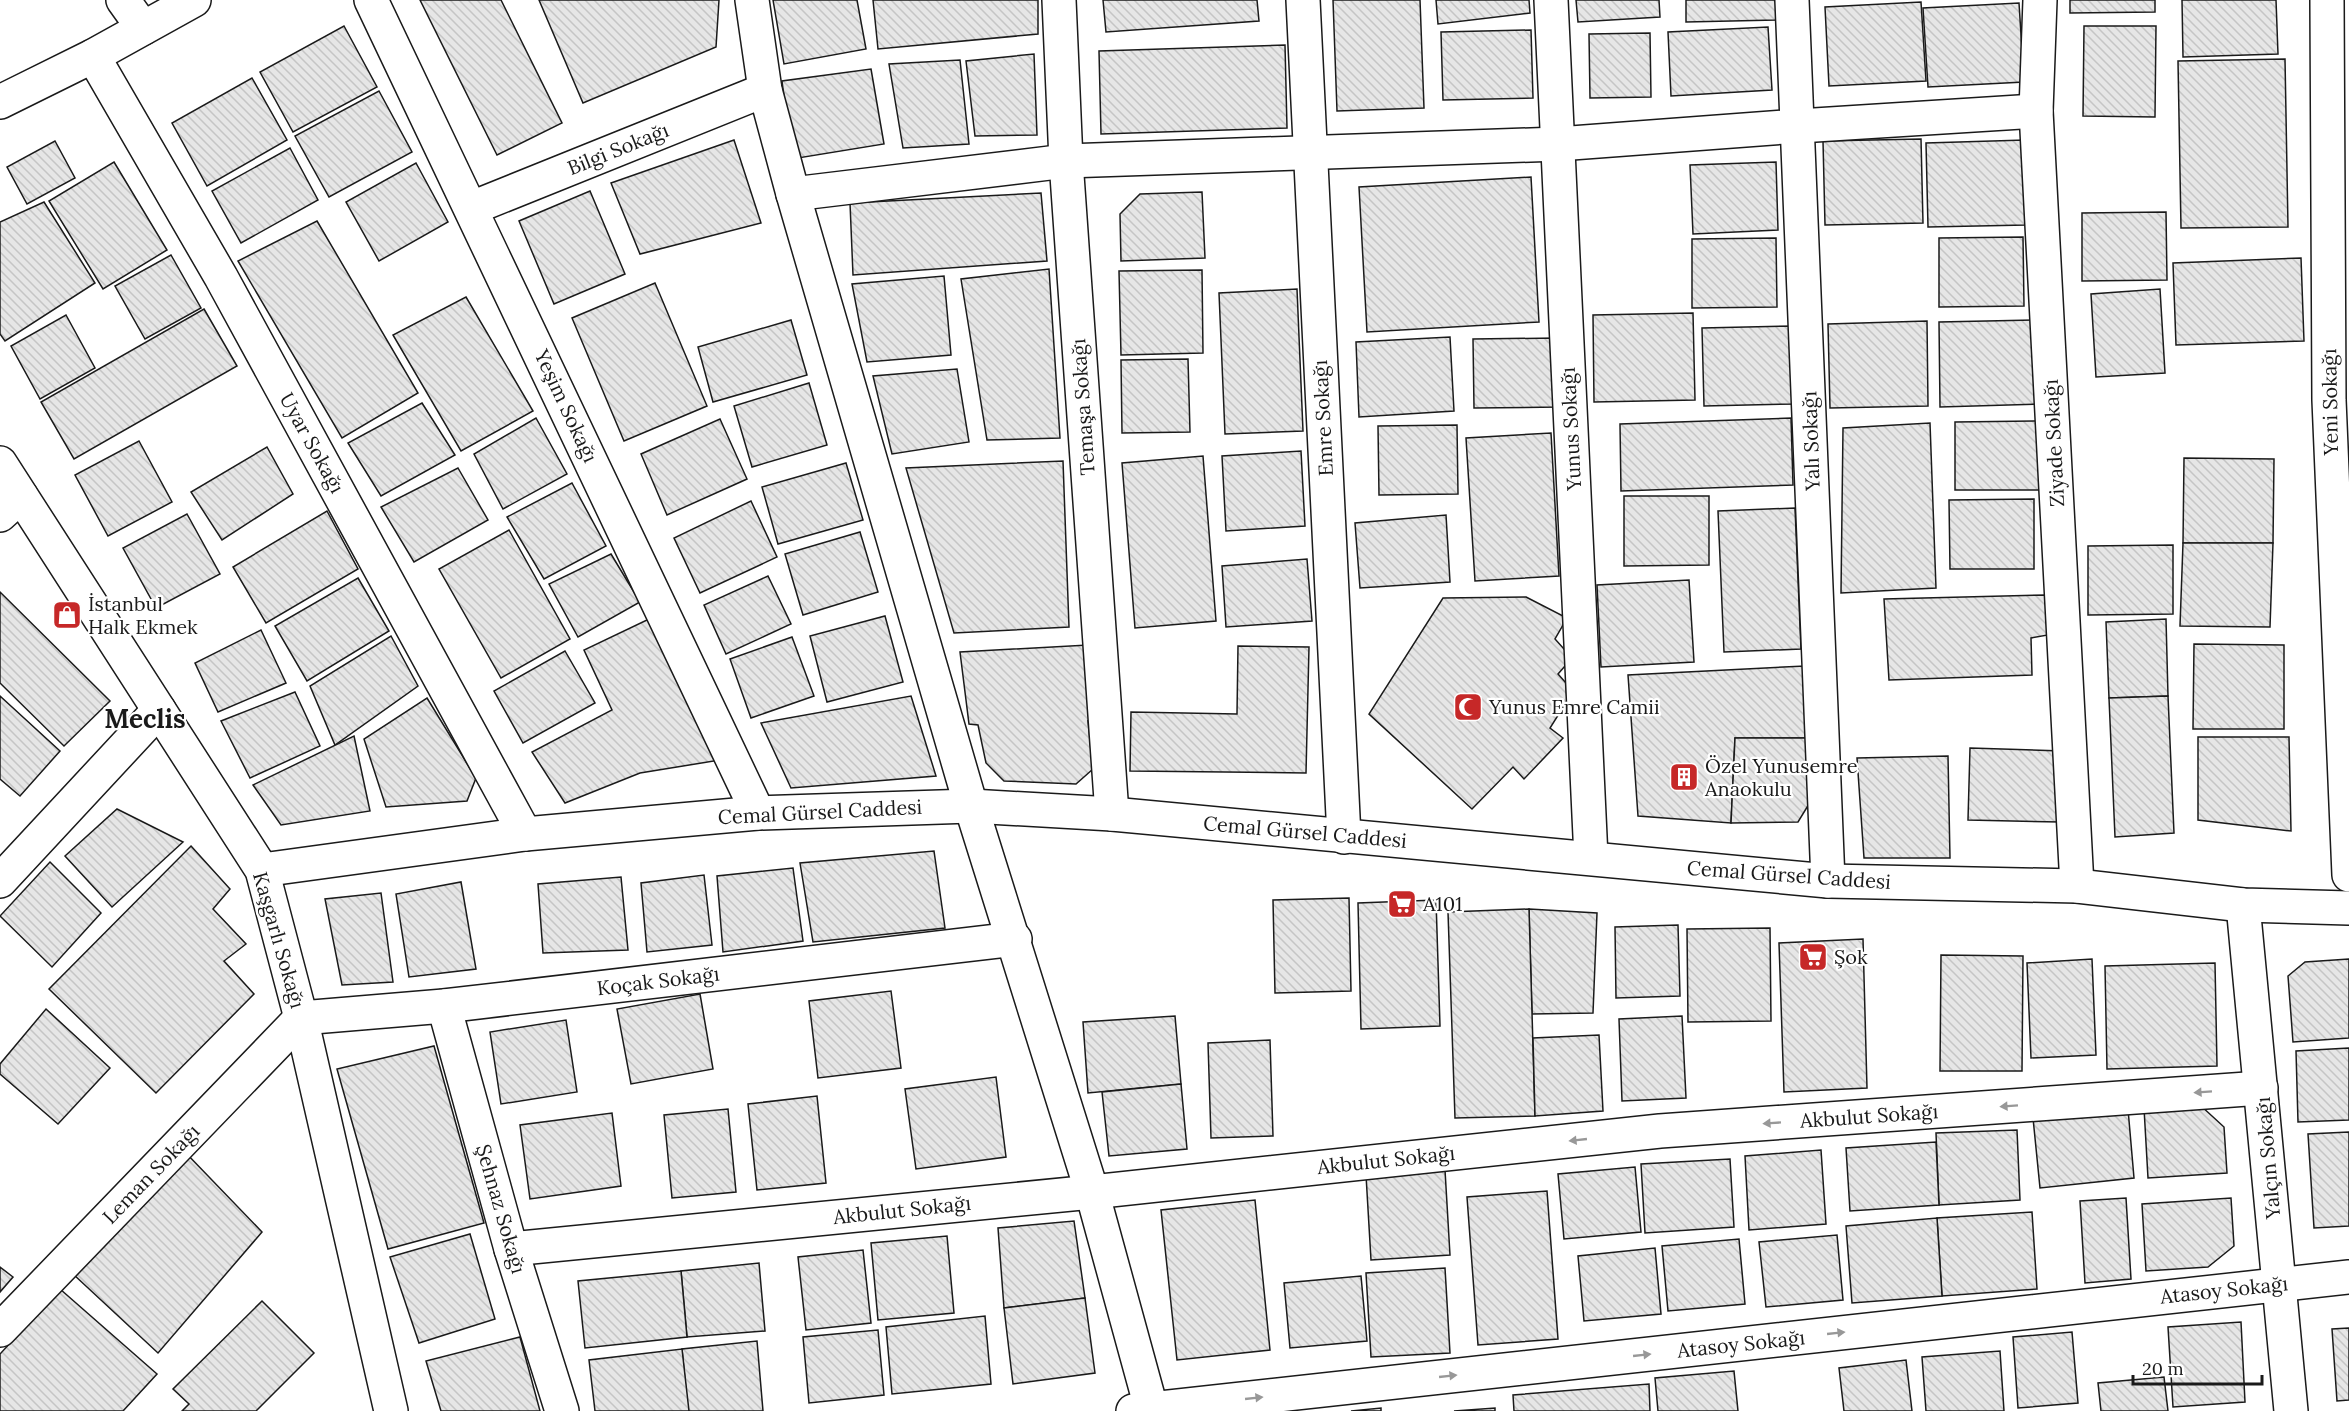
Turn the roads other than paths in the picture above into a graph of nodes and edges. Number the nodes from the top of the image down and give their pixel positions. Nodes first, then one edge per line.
1 (123, 0) edge
2 (194, 0) edge
3 (371, 0) edge
4 (752, 0) edge
5 (1059, 0) edge
6 (1303, 0) edge
7 (1551, 0) edge
8 (1792, 0) edge
9 (2040, 0) edge
10 (2327, 0) edge
11 (143, 28) junction
12 (93, 56) junction
13 (765, 90) junction
14 (0, 102) edge
15 (2036, 111) junction
16 (1799, 126) junction
17 (1558, 144) junction
18 (1310, 152) junction
19 (1065, 161) junction
20 (792, 194) junction
21 (472, 208) junction
22 (2339, 400) edge
23 (0, 463) edge
24 (10, 506) edge
25 (159, 710) junction
26 (971, 806) junction
27 (758, 813) junction
28 (1112, 814) junction
29 (525, 834) junction
30 (1344, 837) junction
31 (1592, 858) junction
32 (262, 870) junction
33 (2349, 875) edge
34 (1828, 881) junction
35 (0, 882) edge
36 (2077, 886) junction
37 (2243, 905) junction
38 (2349, 908) edge
39 (1015, 939) junction
40 (444, 1006) junction
41 (301, 1018) junction
42 (2261, 1088) junction
43 (1092, 1192) junction
44 (511, 1249) junction
45 (2349, 1277) edge
46 (2279, 1284) junction
47 (0, 1330) edge
48 (1146, 1410) edge
49 (391, 1411) edge
50 (562, 1411) edge
51 (2291, 1411) edge

1 - 11 street
2 - 11 street
3 - 21 street, Yeşim Sokağı
4 - 13 street
5 - 19 street, Temaşa Sokağı
6 - 18 street, Emre Sokağı
7 - 17 street, Yunus Sokağı
8 - 16 street, Yalı Sokağı
9 - 15 street, Ziyade Sokağı
10 - 22 street, Yeni Sokağı
11 - 12 street
12 - 14 street
12 - 29 street, Uyar Sokağı
13 - 20 street
13 - 21 street, Bilgi Sokağı
15 - 16 street
15 - 36 street, Ziyade Sokağı
16 - 17 street
16 - 34 street, Yalı Sokağı
17 - 18 street
17 - 31 street, Yunus Sokağı
18 - 19 street
18 - 30 street, Emre Sokağı
19 - 20 street
19 - 28 street, Temaşa Sokağı
20 - 26 street
21 - 27 street, Yeşim Sokağı
22 - 33 street, Yeni Sokağı
23 - 24 street, Kaşgarlı Sokağı
24 - 25 street, Kaşgarlı Sokağı
25 - 32 street, Kaşgarlı Sokağı
25 - 35 street
26 - 27 street, Cemal Gürsel Caddesi
26 - 28 street, Cemal Gürsel Caddesi
26 - 39 street
27 - 29 street, Cemal Gürsel Caddesi
28 - 30 street, Cemal Gürsel Caddesi
29 - 32 street, Cemal Gürsel Caddesi
30 - 31 street, Cemal Gürsel Caddesi
31 - 34 street, Cemal Gürsel Caddesi
32 - 41 street, Kaşgarlı Sokağı
34 - 36 street, Cemal Gürsel Caddesi
36 - 37 street, Cemal Gürsel Caddesi
37 - 38 street, Cemal Gürsel Caddesi
37 - 42 street, Yalçın Sokağı
39 - 40 street, Koçak Sokağı
39 - 43 street
40 - 41 street, Koçak Sokağı
40 - 44 street, Şehnaz Sokağı
41 - 47 street, Leman Sokağı
41 - 49 street, Kaşgarlı Sokağı
42 -> 43 street, Akbulut Sokağı
42 - 46 street, Yalçın Sokağı
43 - 44 street, Akbulut Sokağı
43 - 48 street
44 - 50 street, Şehnaz Sokağı
45 - 46 street, Atasoy Sokağı
48 -> 46 street, Atasoy Sokağı
46 - 51 street, Yalçın Sokağı

